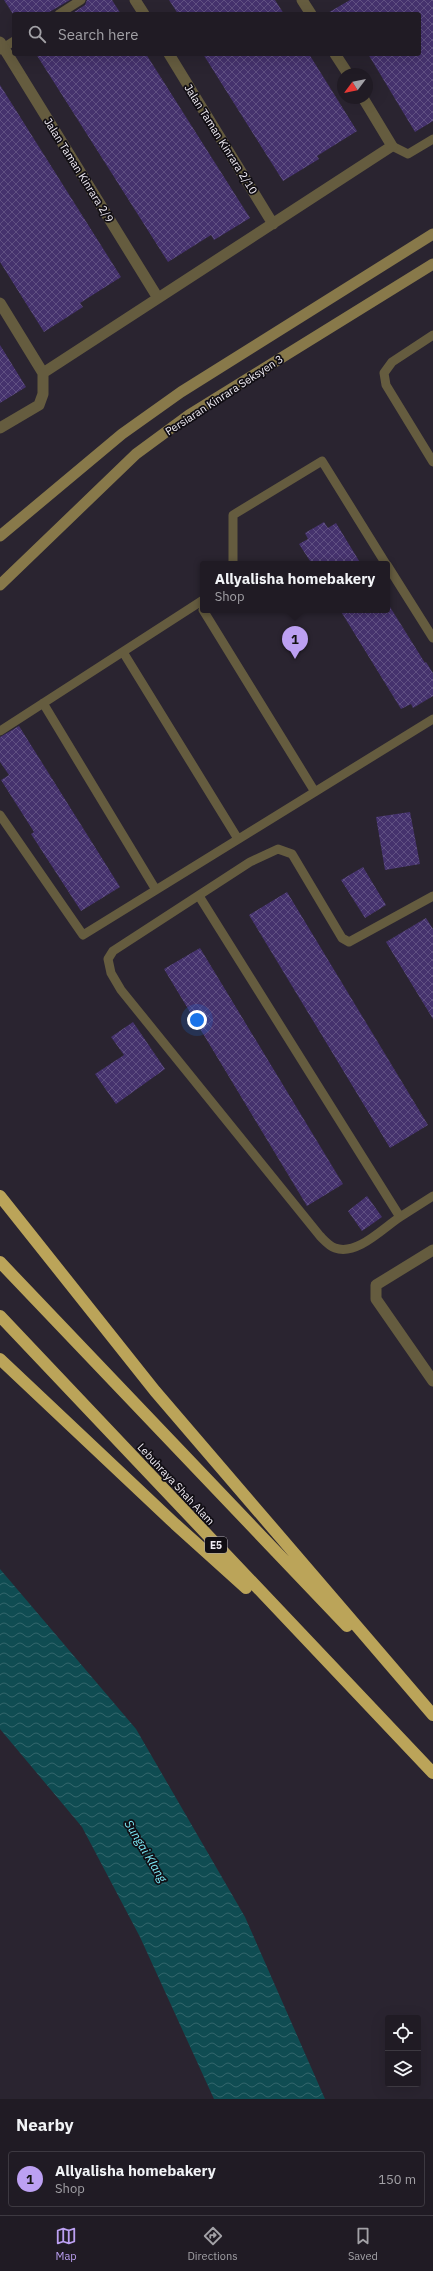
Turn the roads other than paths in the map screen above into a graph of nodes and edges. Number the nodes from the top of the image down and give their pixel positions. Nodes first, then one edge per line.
1 (82, 0) edge
2 (135, 0) edge
3 (304, 0) edge
4 (62, 12) edge
5 (143, 12) edge
6 (310, 12) edge
7 (12, 42) edge
8 (1, 47) edge
9 (169, 56) edge
10 (337, 56) edge
11 (344, 68) edge
12 (367, 104) edge
13 (433, 139) edge
14 (392, 146) junction
15 (273, 224) junction
16 (433, 234) edge
17 (433, 264) edge
18 (158, 298) junction
19 (0, 303) edge
20 (433, 335) edge
21 (43, 373) junction
22 (0, 428) edge
23 (433, 462) edge
24 (0, 536) edge
25 (233, 561) edge
26 (385, 561) edge
27 (390, 569) edge
28 (0, 585) edge
29 (200, 607) edge
30 (206, 613) edge
31 (433, 638) edge
32 (123, 652) junction
33 (43, 703) junction
34 (432, 722) edge
35 (0, 731) edge
36 (315, 792) junction
37 (0, 815) edge
38 (238, 839) junction
39 (156, 890) junction
40 (199, 896) junction
41 (433, 896) edge
42 (0, 1196) edge
43 (433, 1196) edge
44 (400, 1217) junction
45 (433, 1250) edge
46 (0, 1262) edge
47 (0, 1316) edge
48 (0, 1359) edge
49 (433, 1381) edge
50 (305, 1640) junction
51 (433, 1715) edge
52 (433, 1773) edge

1 - 4 lane
2 - 5 street
3 - 6 street
7 - 8 lane
8 - 18 street, Jalan Taman Kinrara 2/9
9 - 15 street, Jalan Taman Kinrara 2/10
10 - 11 street
12 - 14 street
13 - 14 lane
14 - 15 street
15 - 18 street
16 - 24 main road
17 - 28 main road, Persiaran Kinrara Seksyen 3
18 - 21 street
19 - 21 street
20 - 23 lane
21 - 22 street
25 - 26 lane
27 - 31 lane
29 - 32 lane
30 - 36 lane
32 - 33 lane
32 - 38 lane
33 - 35 lane
33 - 39 lane
34 - 36 lane
36 - 38 lane
37 - 39 lane
38 - 39 lane
40 - 41 lane
40 - 44 lane
40 - 44 lane
42 - 51 highway
43 - 44 lane
45 - 49 street
46 - 51 highway
47 - 50 highway, Lebuhraya Shah Alam / E5
48 - 50 highway
50 - 52 highway, Lebuhraya Shah Alam / E5

